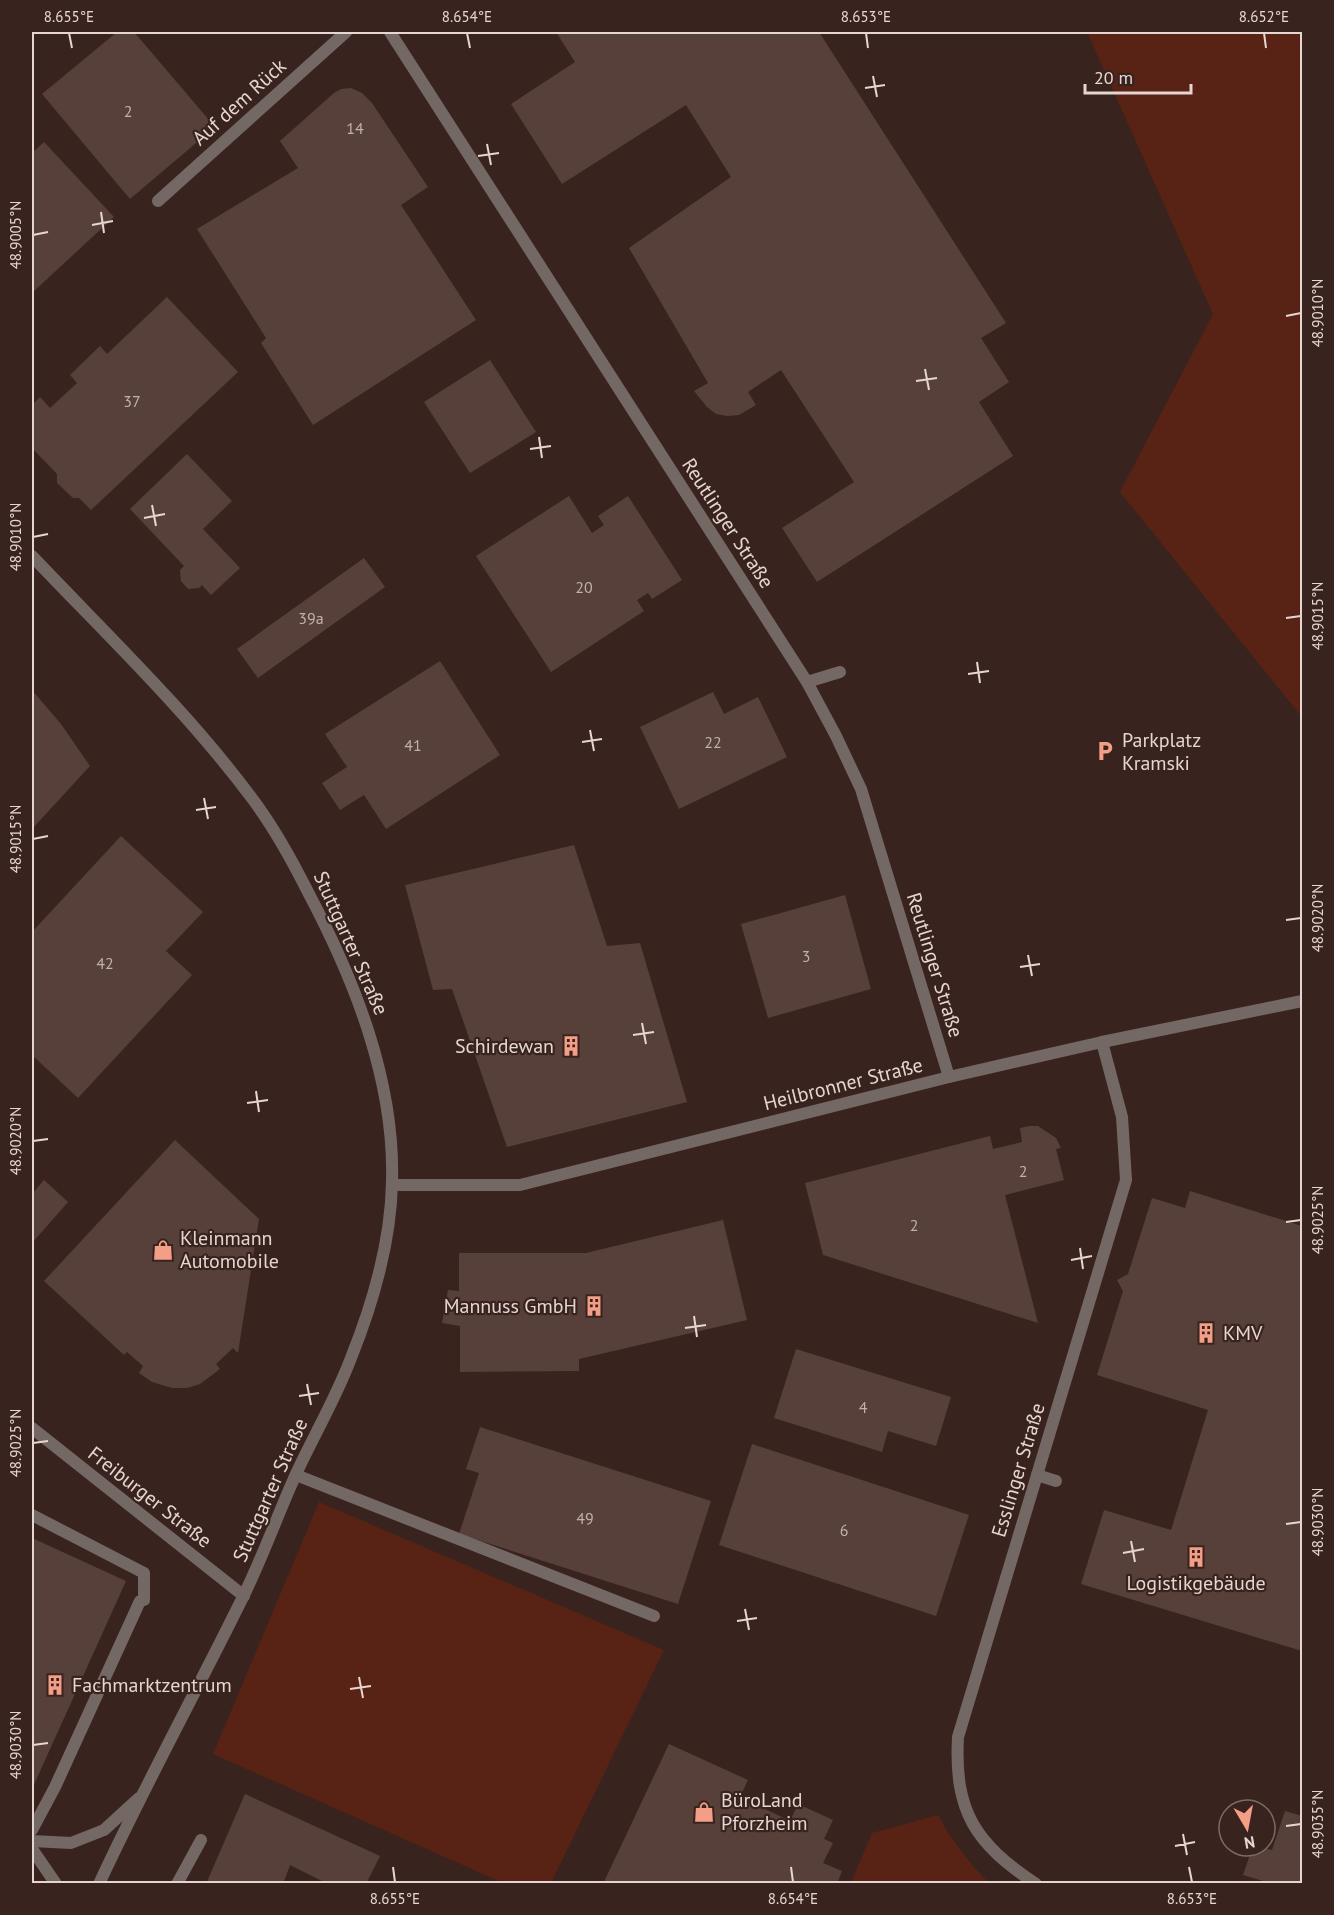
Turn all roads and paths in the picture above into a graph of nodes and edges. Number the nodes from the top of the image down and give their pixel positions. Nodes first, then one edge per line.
1 (346, 32) edge
2 (390, 32) edge
3 (158, 201) dead end
4 (32, 556) edge
5 (840, 672) dead end
6 (807, 682) junction
7 (1302, 1001) edge
8 (1102, 1042) junction
9 (948, 1077) junction
10 (392, 1185) junction
11 (32, 1428) edge
12 (296, 1475) junction
13 (1037, 1475) junction
14 (1056, 1481) dead end
15 (32, 1515) edge
16 (244, 1596) junction
17 (654, 1616) dead end
18 (139, 1798) junction
19 (32, 1830) edge
20 (201, 1840) dead end
21 (32, 1841) edge
22 (32, 1849) edge
23 (56, 1884) edge
24 (99, 1884) edge
25 (177, 1884) edge
26 (1036, 1884) edge

1 - 3 street, Auf dem Rück
2 - 6 street, Reutlinger Straße
4 - 10 street, Stuttgarter Straße
5 - 6 street
6 - 9 street, Reutlinger Straße
7 - 8 street, Heilbronner Straße
8 - 9 street, Heilbronner Straße
8 - 13 street, Esslinger Straße
9 - 10 street, Heilbronner Straße
10 - 12 street, Stuttgarter Straße
11 - 16 street, Freiburger Straße
12 - 16 street, Stuttgarter Straße
12 - 17 street
13 - 14 street
13 - 26 street, Esslinger Straße
15 - 19 street
16 - 18 street, Stuttgarter Straße
18 - 21 street
18 - 24 street, Stuttgarter Straße
20 - 25 street
22 - 23 street

